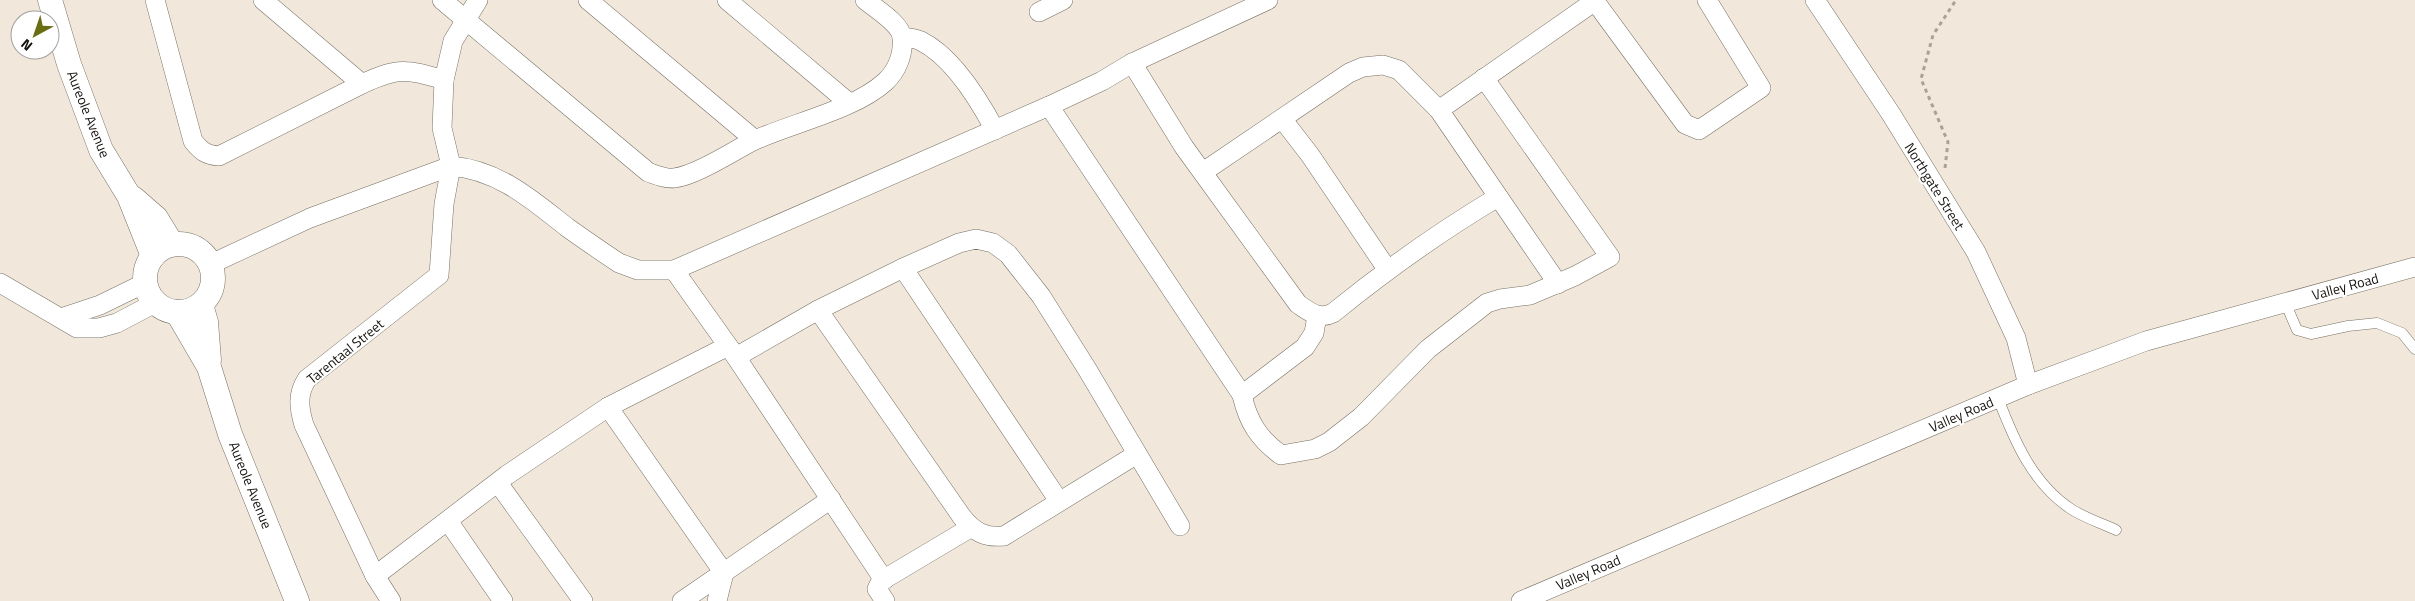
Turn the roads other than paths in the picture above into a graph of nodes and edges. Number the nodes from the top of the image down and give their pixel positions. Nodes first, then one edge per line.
1 (50, 0) edge
2 (155, 0) edge
3 (263, 0) edge
4 (442, 0) edge
5 (478, 0) edge
6 (588, 0) edge
7 (727, 0) edge
8 (865, 0) edge
9 (1063, 0) edge
10 (1268, 0) edge
11 (1707, 0) edge
12 (1815, 0) edge
13 (1597, 2) edge
14 (1039, 12) dead end
15 (465, 19) junction
16 (902, 37) junction
17 (1132, 63) junction
18 (1484, 78) junction
19 (444, 80) junction
20 (362, 84) junction
21 (849, 103) junction
22 (1049, 106) junction
23 (1439, 110) junction
24 (1283, 120) junction
25 (995, 130) junction
26 (755, 140) junction
27 (451, 166) junction
28 (1203, 172) junction
29 (1498, 197) junction
30 (163, 250) junction
31 (211, 264) junction
32 (2415, 267) edge
33 (903, 268) junction
34 (1387, 269) junction
35 (674, 270) junction
36 (0, 283) edge
37 (1558, 284) junction
38 (150, 293) junction
39 (2285, 302) junction
40 (201, 305) junction
41 (818, 310) junction
42 (177, 312) junction
43 (1317, 316) junction
44 (2415, 349) edge
45 (732, 352) junction
46 (209, 367) junction
47 (2028, 385) junction
48 (1242, 395) junction
49 (1998, 398) junction
50 (608, 407) junction
51 (1137, 454) junction
52 (498, 482) junction
53 (831, 500) junction
54 (1059, 501) junction
55 (448, 521) junction
56 (1180, 526) dead end
57 (970, 528) junction
58 (2116, 530) dead end
59 (724, 573) junction
60 (375, 576) junction
61 (884, 580) junction
62 (297, 601) edge
63 (390, 601) edge
64 (503, 601) edge
65 (583, 601) edge
66 (682, 601) edge
67 (717, 601) edge
68 (885, 601) edge
69 (1521, 601) edge

1 - 30 street, Aureole Avenue
2 - 20 street
3 - 20 street
4 - 15 street
5 - 15 street
6 - 26 street
7 - 21 street
8 - 16 street
9 - 14 street
10 - 17 street
11 - 13 street
12 - 47 street, Northgate Street
13 - 18 street
15 - 19 street
15 - 26 street
16 - 21 street
16 - 25 street
17 - 22 street
17 - 28 street
18 - 23 street
18 - 37 street
19 - 20 street
19 - 27 street
21 - 26 street
22 - 25 street
22 - 48 street
23 - 24 street
23 - 29 street
24 - 28 street
24 - 34 street
25 - 35 street
27 - 31 street
27 - 35 street
27 - 60 street, Tarentaal Street
28 - 43 street
29 - 34 street
29 - 37 street
30 - 31 street
30 - 38 street
31 - 40 street
32 - 39 street, Valley Road
33 - 41 street
33 - 51 street
33 - 54 street
34 - 43 street
35 - 45 street
36 - 38 street
37 - 48 street
38 - 42 street
39 - 44 lane
39 - 47 street, Valley Road
40 - 42 street
40 - 46 street, Aureole Avenue
41 - 45 street
41 - 57 street
42 - 46 street, Aureole Avenue
43 - 48 street
45 - 50 street
45 - 53 street
46 - 62 street, Aureole Avenue
47 - 49 street, Valley Road
49 - 58 lane
49 - 69 street, Valley Road
50 - 52 street
50 - 59 street
51 - 54 street
51 - 56 street
52 - 55 street
52 - 65 street
53 - 59 street
53 - 61 street
54 - 57 street
55 - 60 street
55 - 64 street
57 - 61 street
59 - 66 street
59 - 67 street
60 - 63 street, Tarentaal Street
61 - 68 street

